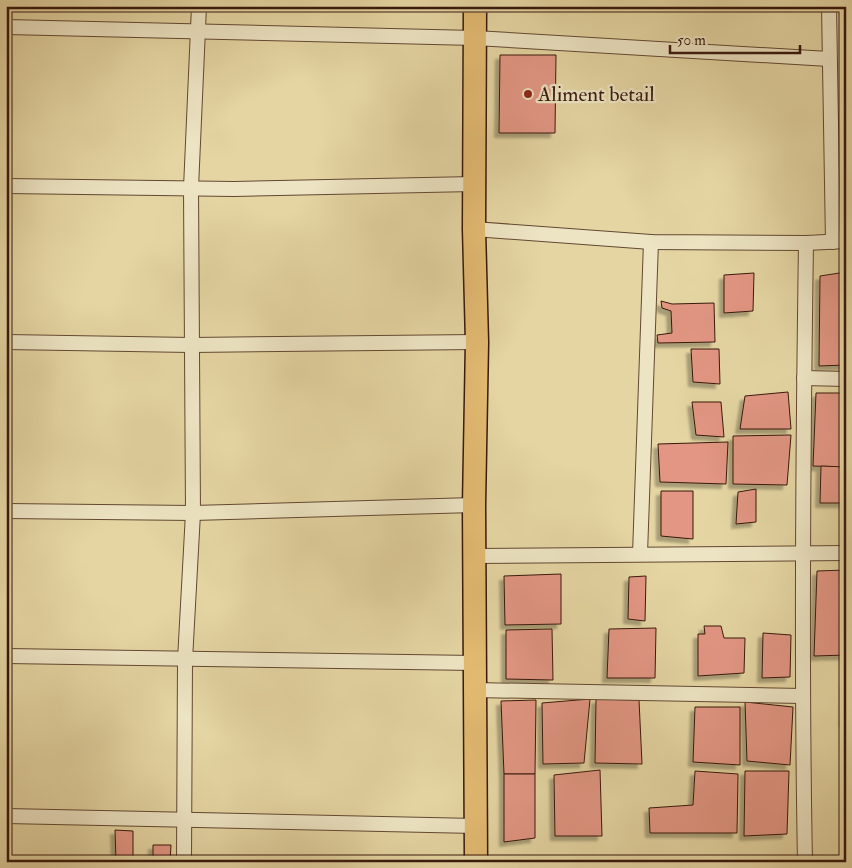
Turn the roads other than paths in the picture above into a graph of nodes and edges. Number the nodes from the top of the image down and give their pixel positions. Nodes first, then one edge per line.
1 (199, 6) edge
2 (475, 6) edge
3 (829, 6) edge
4 (6, 27) edge
5 (198, 31) junction
6 (475, 38) junction
7 (829, 59) junction
8 (474, 184) junction
9 (6, 186) edge
10 (190, 188) junction
11 (474, 229) junction
12 (651, 242) junction
13 (840, 242) edge
14 (806, 243) junction
15 (6, 342) edge
16 (477, 342) junction
17 (191, 345) junction
18 (804, 378) junction
19 (846, 379) edge
20 (474, 505) junction
21 (6, 511) edge
22 (193, 513) junction
23 (802, 553) junction
24 (846, 553) edge
25 (640, 554) junction
26 (474, 556) junction
27 (6, 656) edge
28 (185, 660) junction
29 (475, 663) junction
30 (475, 690) junction
31 (802, 696) junction
32 (6, 816) edge
33 (186, 820) junction
34 (476, 826) junction
35 (184, 862) edge
36 (476, 862) edge
37 (805, 862) edge

1 - 5 street
2 - 6 main road
3 - 7 street
4 - 5 street
5 - 6 street
5 - 10 street
6 - 7 street
6 - 8 main road
7 - 13 street
8 - 10 street
8 - 11 main road
9 - 10 street
10 - 17 street
11 - 12 street
11 - 16 main road
12 - 14 street
12 - 25 street
13 - 14 street
14 - 18 street
15 - 17 street
16 - 17 street
16 - 20 main road
17 - 22 street
18 - 19 street
18 - 23 street
20 - 22 street
20 - 26 main road
21 - 22 street
22 - 28 street
23 - 24 street
23 - 25 street
23 - 31 street
25 - 26 street
26 - 29 main road
27 - 28 street
28 - 29 street
28 - 33 street
29 - 30 main road
30 - 31 street
30 - 34 main road
31 - 37 street
32 - 33 street
33 - 34 street
33 - 35 street
34 - 36 main road

